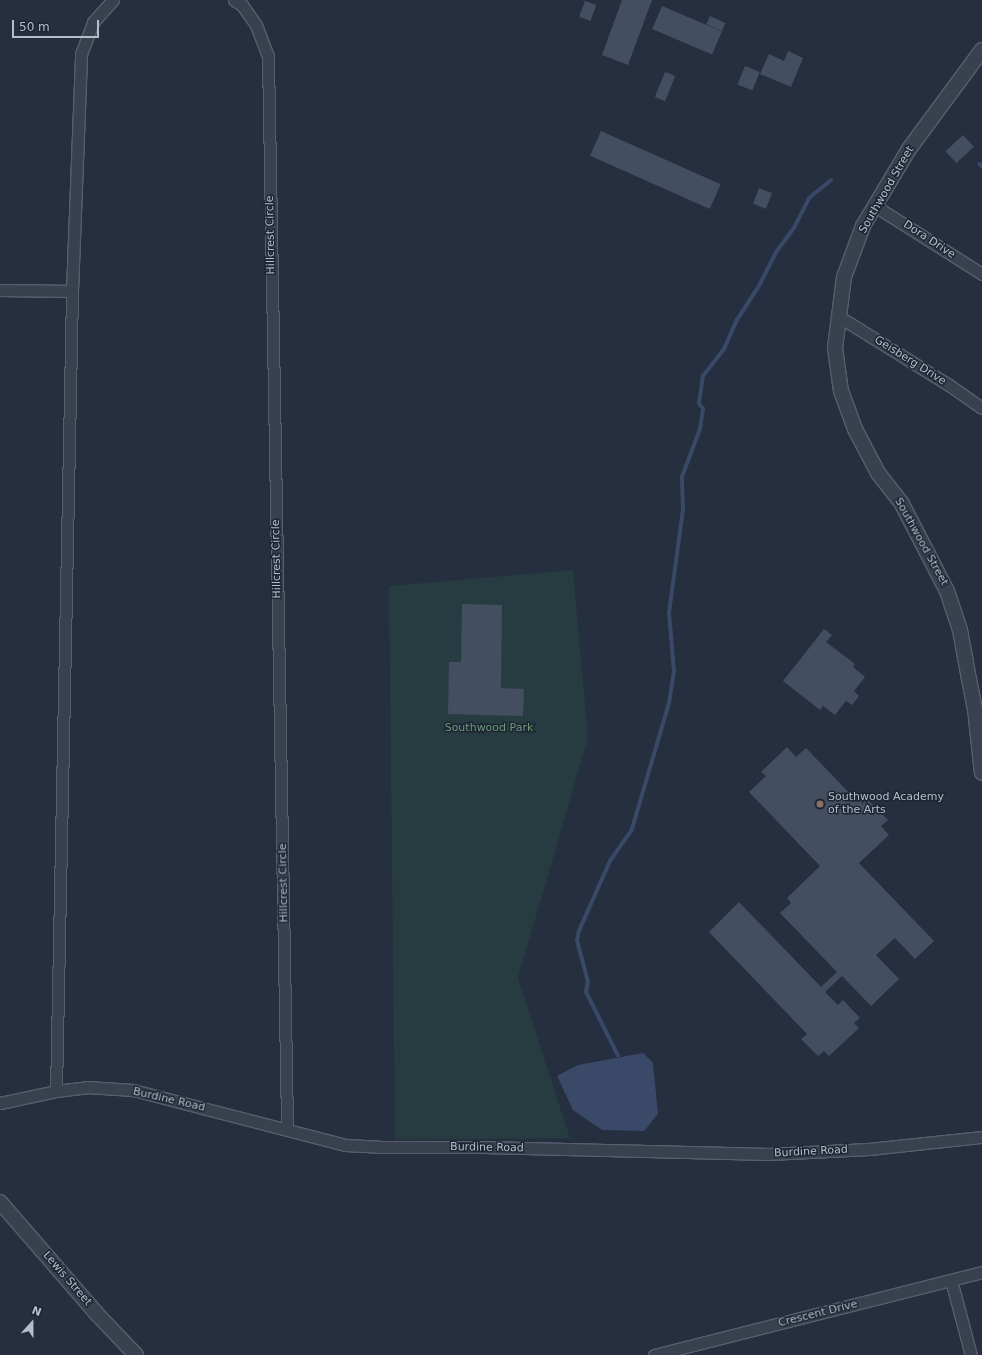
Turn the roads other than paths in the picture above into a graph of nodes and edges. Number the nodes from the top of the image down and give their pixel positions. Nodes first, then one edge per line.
1 (114, 0) edge
2 (234, 0) edge
3 (982, 50) edge
4 (875, 206) junction
5 (982, 274) edge
6 (0, 290) edge
7 (72, 291) junction
8 (838, 316) junction
9 (982, 408) edge
10 (982, 773) edge
11 (56, 1091) junction
12 (0, 1103) edge
13 (287, 1130) junction
14 (982, 1138) edge
15 (0, 1202) edge
16 (982, 1272) edge
17 (951, 1280) junction
18 (677, 1352) edge
19 (136, 1355) edge
20 (654, 1355) edge
21 (972, 1355) edge

1 - 7 street
2 - 13 street, Hillcrest Circle
3 - 4 street, Southwood Street
4 - 5 street, Dora Drive
4 - 8 street, Southwood Street
6 - 7 street
7 - 11 street
8 - 9 street, Geisberg Drive
8 - 10 street, Southwood Street
11 - 12 street, Burdine Road
11 - 13 street, Burdine Road
13 - 14 street, Burdine Road
15 - 19 street, Lewis Street
16 - 17 street, Crescent Drive
17 - 18 street, Crescent Drive
17 - 21 street
18 - 20 street, Crescent Drive

